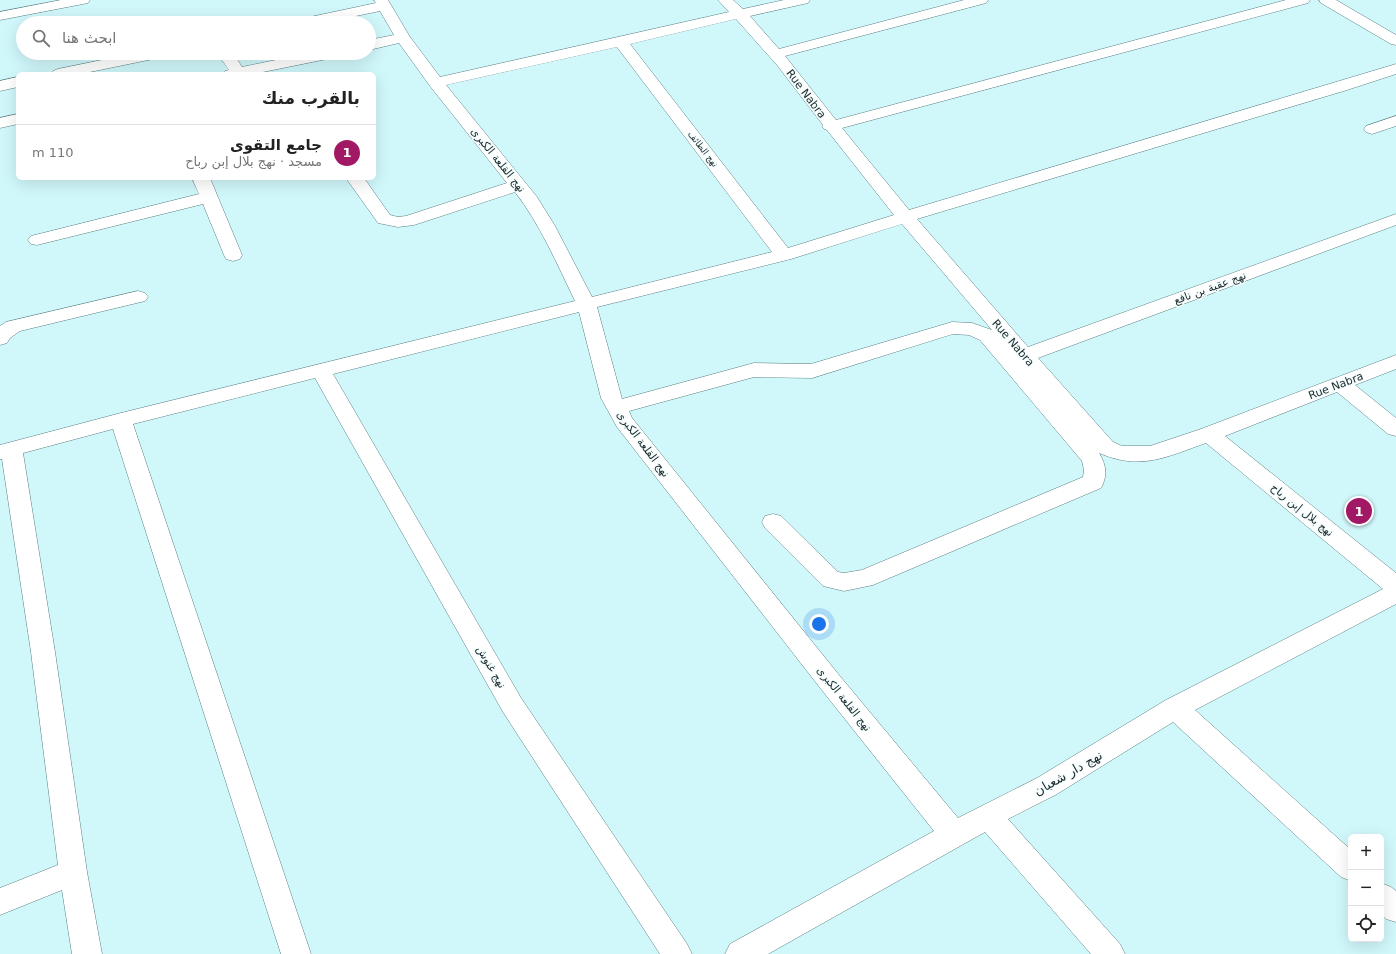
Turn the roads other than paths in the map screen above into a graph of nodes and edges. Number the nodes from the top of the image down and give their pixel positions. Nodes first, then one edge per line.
1 (83, 0) edge
2 (725, 0) edge
3 (803, 0) edge
4 (981, 0) edge
5 (1303, 0) edge
6 (1326, 0) edge
7 (382, 3) edge
8 (741, 15) junction
9 (0, 16) edge
10 (329, 16) edge
11 (403, 38) junction
12 (1396, 40) edge
13 (621, 42) junction
14 (376, 44) edge
15 (777, 54) junction
16 (125, 60) edge
17 (228, 60) edge
18 (298, 60) edge
19 (1396, 69) edge
20 (68, 72) edge
21 (234, 72) edge
22 (239, 72) edge
23 (16, 82) edge
24 (436, 83) junction
25 (0, 86) edge
26 (16, 119) edge
27 (1396, 121) edge
28 (0, 123) edge
29 (830, 126) junction
30 (1372, 129) dead end
31 (202, 180) edge
32 (356, 180) edge
33 (518, 186) junction
34 (208, 197) junction
35 (905, 217) junction
36 (1396, 219) edge
37 (37, 240) dead end
38 (233, 255) dead end
39 (784, 255) junction
40 (138, 297) dead end
41 (587, 306) junction
42 (0, 339) edge
43 (1024, 356) junction
44 (1396, 362) edge
45 (321, 371) junction
46 (1340, 384) junction
47 (616, 408) junction
48 (121, 420) junction
49 (1396, 429) edge
50 (1209, 434) junction
51 (6, 451) edge
52 (773, 522) dead end
53 (1396, 586) edge
54 (1396, 593) edge
55 (1175, 708) junction
56 (988, 816) junction
57 (954, 834) junction
58 (1348, 865) edge
59 (73, 872) junction
60 (1384, 899) edge
61 (0, 902) edge
62 (1396, 909) edge
63 (87, 954) edge
64 (296, 954) edge
65 (676, 954) edge
66 (740, 954) edge
67 (1110, 954) edge

1 - 9 street
2 - 8 street, Rue Nabra
3 - 8 street
4 - 15 street
5 - 29 street
6 - 12 street
7 - 10 street
7 - 11 street, نهج القلعة الكبرى
8 - 13 street
8 - 15 street, Rue Nabra
11 - 14 street
11 - 24 street, نهج القلعة الكبرى
13 - 24 street
13 - 39 street, نهج الطائف
15 - 29 street, Rue Nabra
16 - 20 street
17 - 21 street
18 - 22 street
19 - 35 street
23 - 25 street
24 - 33 street, نهج القلعة الكبرى
26 - 28 street
27 - 30 street
29 - 35 street, Rue Nabra
31 - 34 street
32 - 33 street
33 - 41 street, نهج القلعة الكبرى
34 - 37 street
34 - 38 street
35 - 39 street
35 - 43 street, Rue Nabra
36 - 43 street, نهج عقبة بن نافع
39 - 41 street
40 - 42 street
41 - 45 street
41 - 47 street, نهج القلعة الكبرى
43 - 50 street, Rue Nabra
44 - 46 street, Rue Nabra
45 - 48 street
45 - 65 street, نهج غنوش
46 - 49 street
46 - 50 street, Rue Nabra
47 - 52 street
47 - 57 street, نهج القلعة الكبرى
48 - 51 street
48 - 64 street
50 - 53 street, نهج بلال إبن رباح
51 - 59 street
54 - 55 street, نهج دار شعبان
55 - 56 street, نهج دار شعبان
55 - 58 street
56 - 57 street, نهج دار شعبان
56 - 67 street
57 - 66 street, نهج دار شعبان
59 - 61 street
59 - 63 street
60 - 62 street

